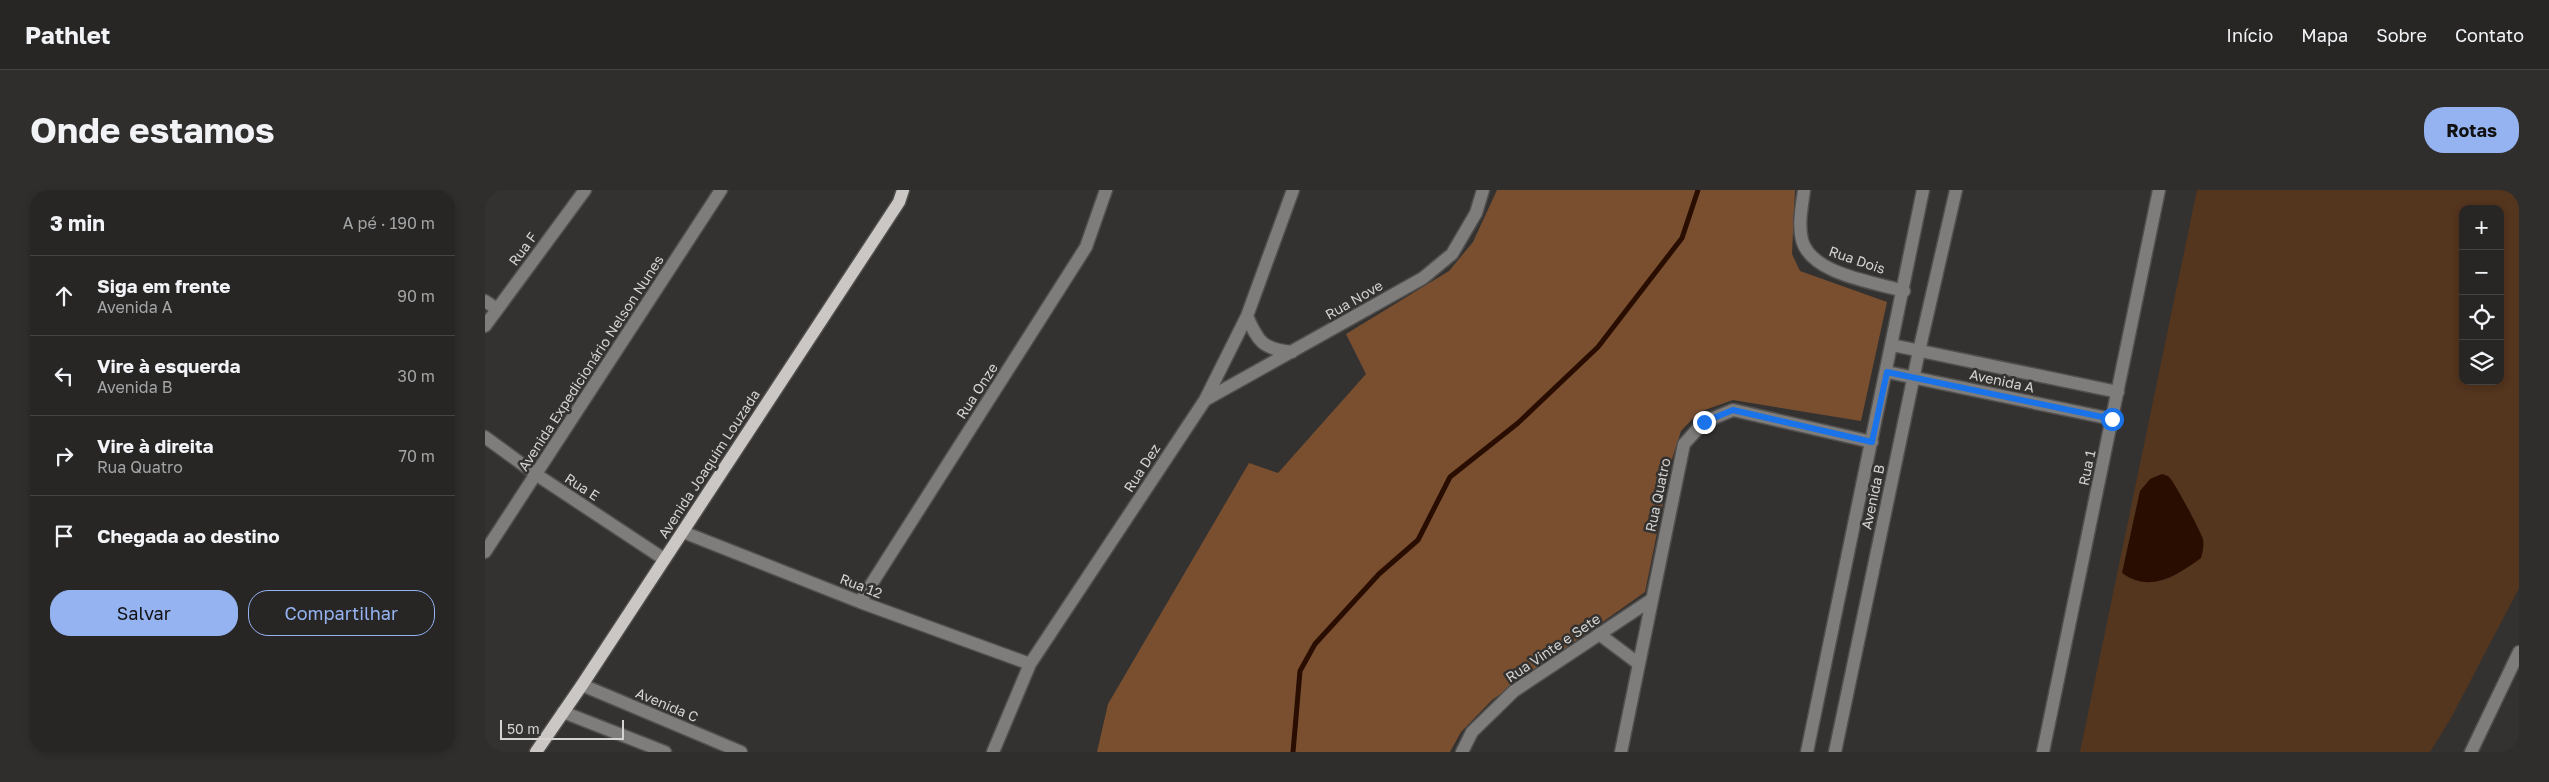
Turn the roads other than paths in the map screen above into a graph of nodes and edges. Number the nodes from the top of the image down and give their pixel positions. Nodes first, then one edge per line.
1 (585, 190) edge
2 (721, 190) edge
3 (903, 190) edge
4 (1105, 190) edge
5 (1293, 190) edge
6 (1483, 190) edge
7 (1804, 190) edge
8 (1923, 190) edge
9 (1956, 190) edge
10 (2159, 190) edge
11 (1904, 291) junction
12 (485, 301) edge
13 (497, 309) junction
14 (1247, 316) junction
15 (485, 326) edge
16 (1892, 345) junction
17 (1919, 351) junction
18 (1292, 352) junction
19 (1887, 372) junction
20 (1913, 378) junction
21 (2118, 392) junction
22 (1205, 400) junction
23 (2112, 419) junction
24 (485, 437) edge
25 (1872, 442) junction
26 (537, 475) junction
27 (683, 532) junction
28 (485, 552) edge
29 (664, 559) junction
30 (1651, 600) junction
31 (860, 602) junction
32 (1599, 634) junction
33 (2519, 652) edge
34 (1030, 664) junction
35 (1639, 664) junction
36 (582, 685) junction
37 (563, 712) junction
38 (535, 752) edge
39 (665, 752) edge
40 (741, 752) edge
41 (993, 752) edge
42 (1462, 752) edge
43 (1621, 752) edge
44 (1807, 752) edge
45 (1835, 752) edge
46 (2043, 752) edge
47 (2471, 752) edge

1 - 13 street, Rua F
2 - 26 street, Avenida Expedicionário Nelson Nunes
3 - 27 main road, Avenida Joaquim Louzada
4 - 31 street, Rua Onze
5 - 14 street, Rua Dez
6 - 18 street, Rua Nove
7 - 11 street, Rua Dois
8 - 11 street, Avenida B
9 - 17 street, Avenida B
10 - 21 street, Rua 1
11 - 16 street, Avenida B
12 - 13 street
13 - 15 street, Rua F
14 - 18 street
14 - 22 street, Rua Dez
16 - 17 street, Avenida A
16 - 19 street, Avenida B
17 - 20 street, Avenida B
17 - 21 street, Avenida A
18 - 22 street, Rua Nove
19 - 20 street, Avenida A
19 - 25 street, Avenida B
20 - 23 street, Avenida A
20 - 45 street, Avenida B
21 - 23 street, Rua 1
22 - 34 street, Rua Dez
23 - 46 street, Rua 1
24 - 26 street, Rua E
25 - 30 street, Rua Quatro
25 - 44 street, Avenida B
26 - 28 street, Avenida Expedicionário Nelson Nunes
26 - 29 street, Rua E
27 - 29 main road, Avenida Joaquim Louzada
27 - 31 street, Rua 12
29 - 36 main road, Avenida Joaquim Louzada
30 - 32 street, Rua Vinte e Sete
30 - 35 street, Rua Quatro
31 - 34 street, Rua 12
32 - 35 street
32 - 42 street, Rua Vinte e Sete
33 - 47 street
34 - 41 street, Rua Dez
35 - 43 street, Rua Quatro
36 - 37 main road, Avenida Joaquim Louzada
36 - 40 street, Avenida C
37 - 38 main road, Avenida Joaquim Louzada
37 - 39 street

